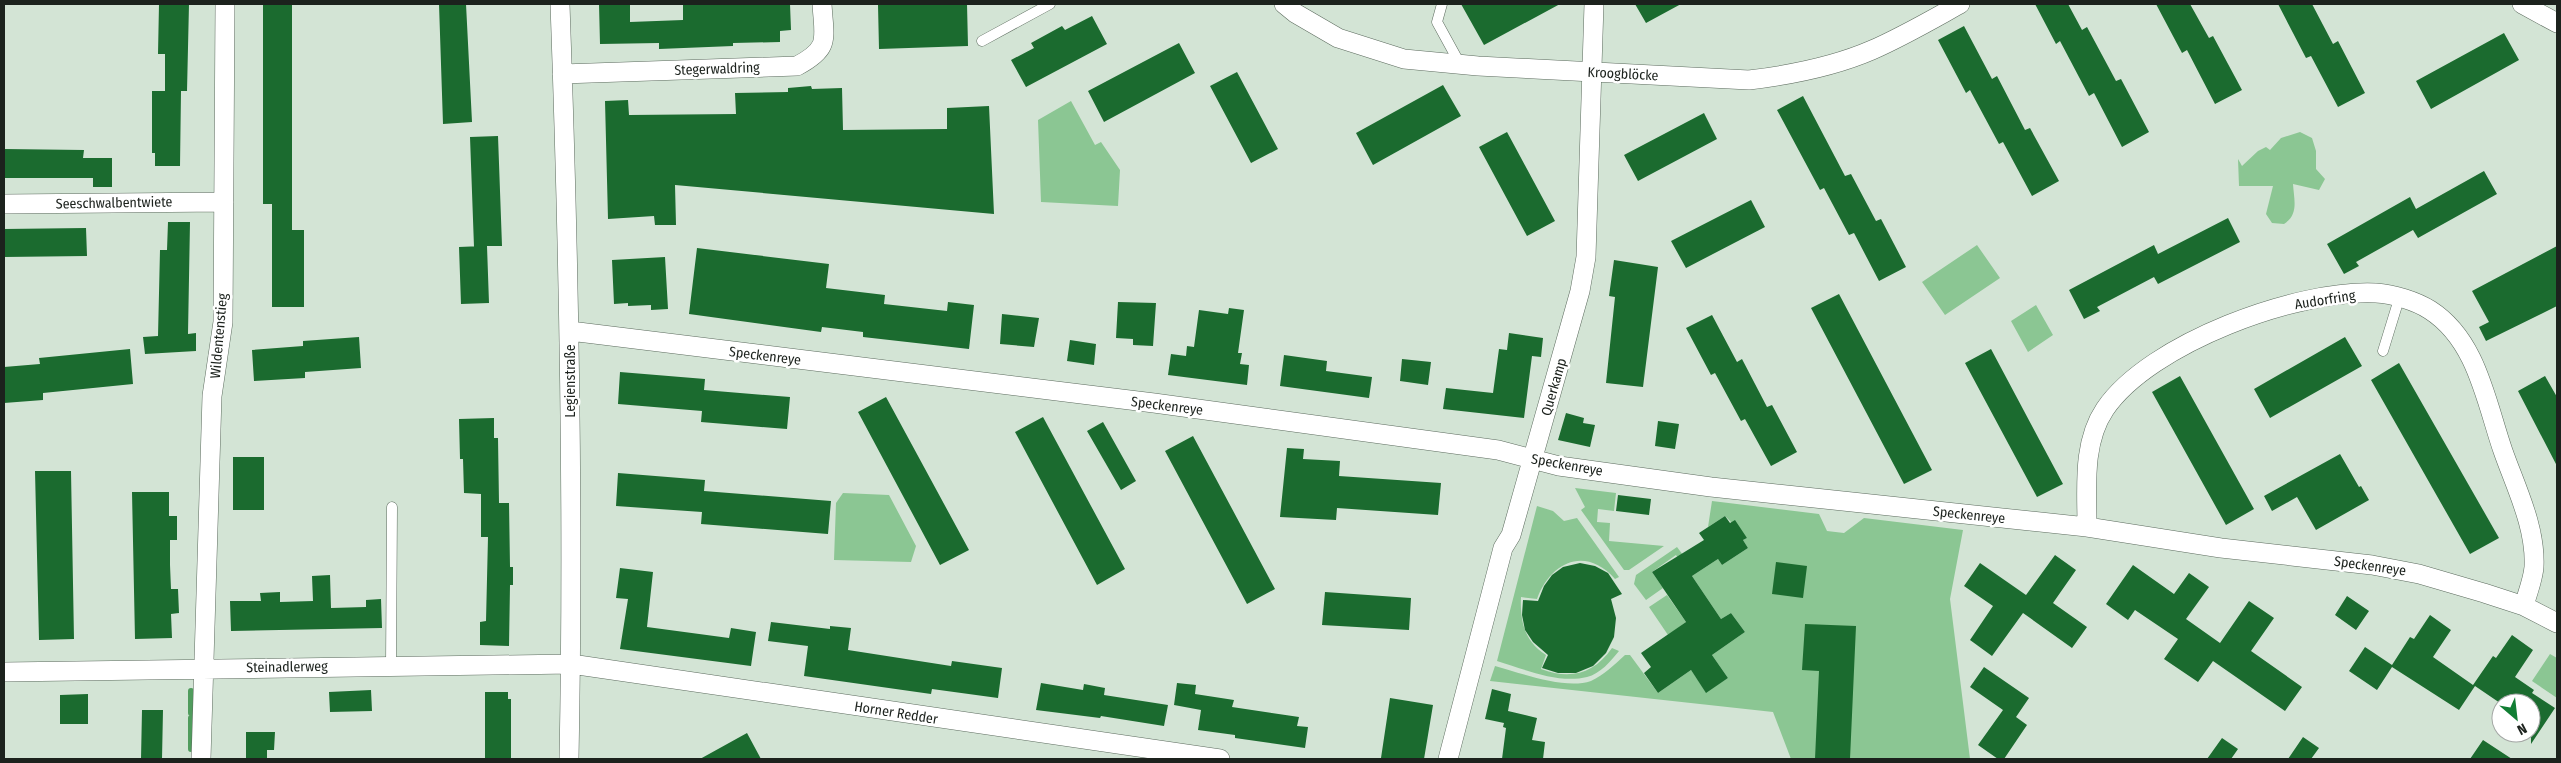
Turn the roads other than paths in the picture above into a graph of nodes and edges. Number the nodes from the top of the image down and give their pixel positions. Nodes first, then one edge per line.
1 (225, 4) edge
2 (560, 4) edge
3 (822, 4) edge
4 (1050, 4) edge
5 (1284, 4) edge
6 (1442, 4) edge
7 (1594, 4) edge
8 (1960, 4) edge
9 (2522, 4) edge
10 (2557, 23) edge
11 (982, 41) dead end
12 (1460, 64) junction
13 (1592, 72) junction
14 (562, 74) junction
15 (224, 202) junction
16 (4, 204) edge
17 (2399, 298) junction
18 (570, 331) junction
19 (2383, 351) dead end
20 (1532, 459) junction
21 (392, 507) dead end
22 (2086, 527) junction
23 (2524, 606) junction
24 (2557, 623) edge
25 (571, 664) junction
26 (391, 666) junction
27 (204, 668) junction
28 (4, 672) edge
29 (201, 759) edge
30 (569, 759) edge
31 (1220, 759) edge
32 (1448, 759) edge

1 - 15 street, Wildentenstieg
2 - 14 street, Legienstraße
3 - 14 street, Stegerwaldring
4 - 11 lane
5 - 12 street, Kroogblöcke
6 - 12 lane
7 - 13 street, Querkamp
8 - 13 street, Kroogblöcke
9 - 10 street
12 - 13 street, Kroogblöcke
13 - 20 street, Querkamp
14 - 18 street, Legienstraße
15 - 16 street, Seeschwalbentwiete
15 - 27 street, Wildentenstieg
17 - 19 lane
17 - 22 street, Audorfring
17 - 23 street, Audorfring
18 - 20 street, Speckenreye
18 - 25 street, Legienstraße
20 - 22 street, Speckenreye
20 - 32 street, Querkamp
21 - 26 lane
22 - 23 street, Speckenreye
23 - 24 street, Speckenreye
25 - 26 street, Steinadlerweg
25 - 30 street, Legienstraße
25 - 31 street, Horner Redder
26 - 27 street, Steinadlerweg
27 - 28 street, Steinadlerweg
27 - 29 street, Wildentenstieg

